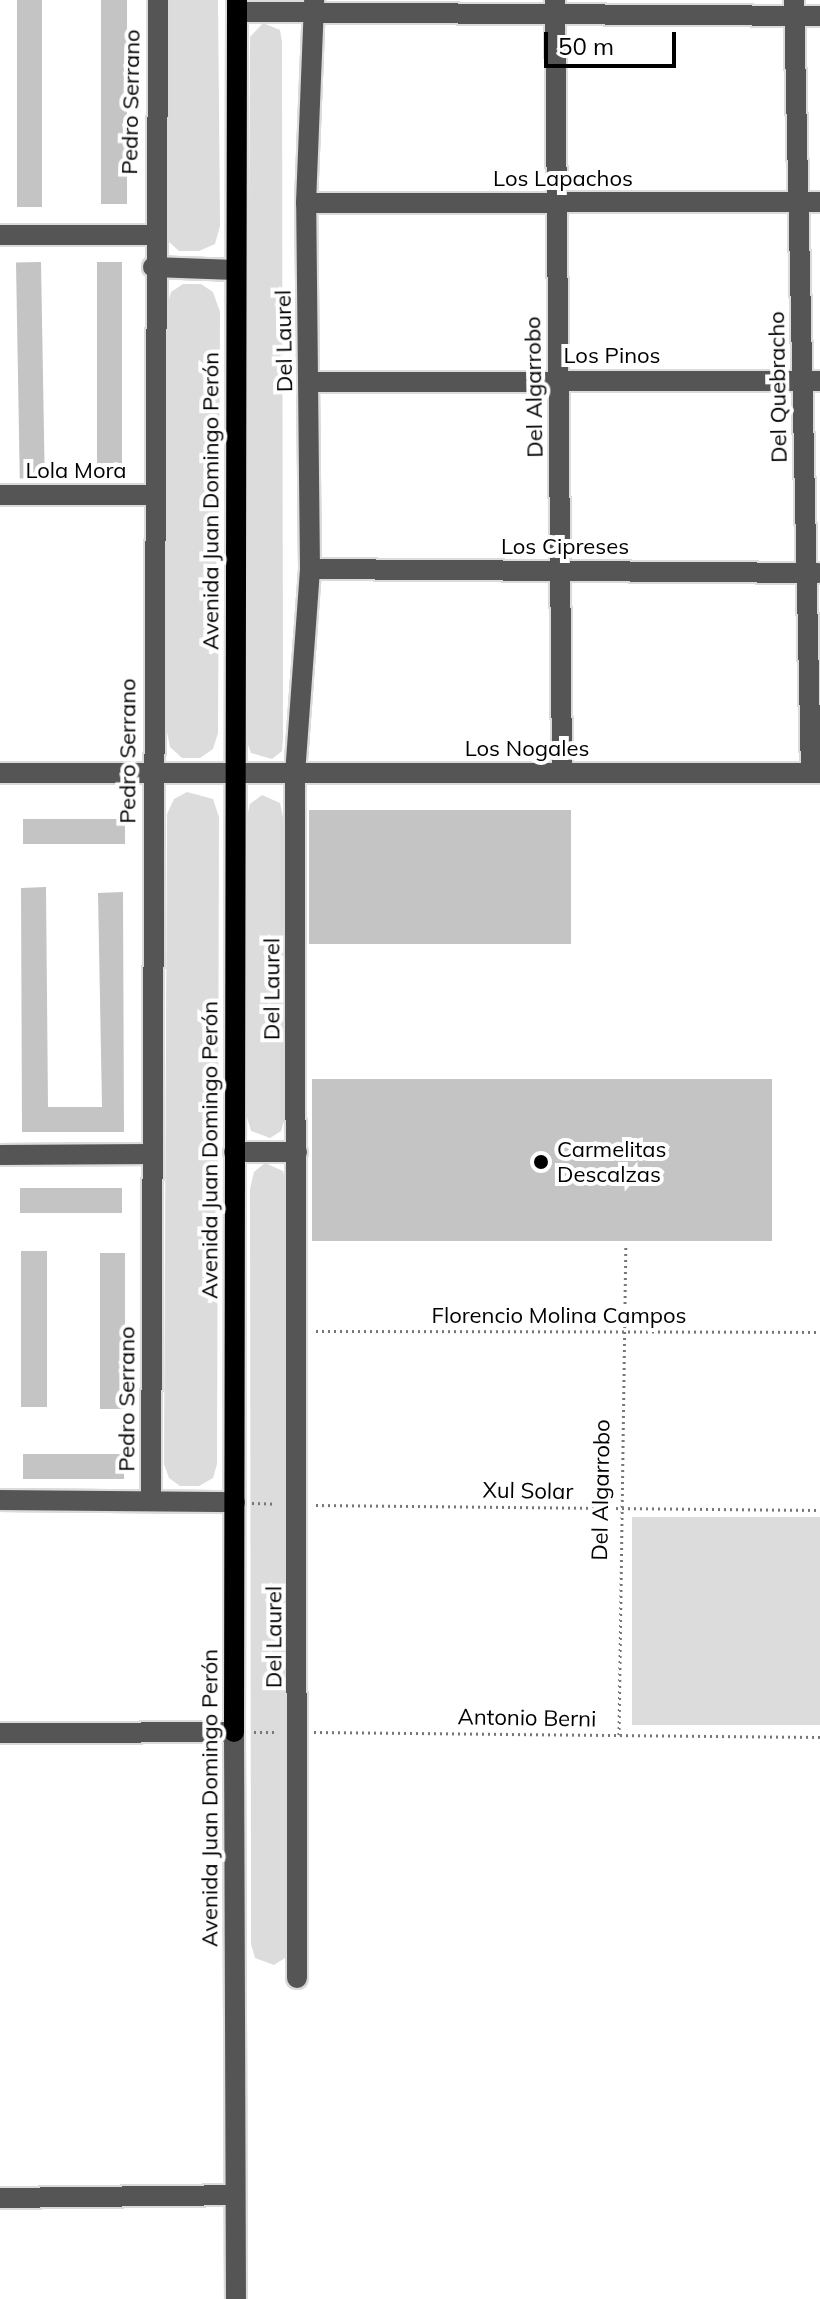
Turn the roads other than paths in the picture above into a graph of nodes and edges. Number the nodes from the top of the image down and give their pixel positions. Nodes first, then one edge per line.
1 (158, 0) edge
2 (237, 6) edge
3 (314, 6) edge
4 (555, 7) edge
5 (794, 8) edge
6 (820, 16) edge
7 (798, 202) junction
8 (820, 202) edge
9 (306, 203) junction
10 (556, 203) junction
11 (0, 235) edge
12 (153, 235) junction
13 (153, 267) junction
14 (235, 270) junction
15 (558, 380) junction
16 (811, 381) edge
17 (308, 382) junction
18 (0, 495) edge
19 (152, 495) junction
20 (310, 569) junction
21 (560, 571) junction
22 (813, 573) edge
23 (0, 773) edge
24 (562, 773) junction
25 (815, 773) edge
26 (152, 774) junction
27 (234, 774) junction
28 (295, 774) junction
29 (234, 1152) junction
30 (297, 1152) junction
31 (151, 1154) junction
32 (0, 1155) edge
33 (0, 1500) edge
34 (151, 1501) junction
35 (235, 1502) junction
36 (234, 1732) junction
37 (0, 1733) edge
38 (297, 1978) dead end
39 (235, 2195) junction
40 (0, 2198) edge
41 (236, 2299) edge

1 - 12 street, Pedro Serrano
2 - 3 street
2 - 14 main road, Avenida Juan Domingo Perón
3 - 4 street
3 - 9 street, Del Laurel
4 - 5 street
4 - 10 street, Del Algarrobo
5 - 6 street
5 - 7 street, Del Quebracho
7 - 8 street, Los Lapachos
7 - 10 street, Los Lapachos
7 - 16 street, Del Quebracho
9 - 10 street, Los Lapachos
9 - 17 street, Del Laurel
10 - 15 street, Del Algarrobo
11 - 12 street
12 - 13 street, Pedro Serrano
13 - 14 street
13 - 19 street, Pedro Serrano
14 - 27 main road, Avenida Juan Domingo Perón
15 - 16 street, Los Pinos
15 - 17 street, Los Pinos
15 - 21 street, Del Algarrobo
16 - 22 street, Del Quebracho
17 - 20 street, Del Laurel
18 - 19 street, Lola Mora
19 - 26 street, Pedro Serrano
20 - 21 street, Los Cipreses
20 - 28 street, Del Laurel
21 - 22 street, Los Cipreses
21 - 24 street, Del Algarrobo
22 - 25 street, Del Quebracho
23 - 26 street, Los Nogales
24 - 25 street, Los Nogales
24 - 28 street, Los Nogales
26 - 27 street, Los Nogales
26 - 31 street, Pedro Serrano
27 - 28 street, Los Nogales
27 - 29 main road, Avenida Juan Domingo Perón
28 - 30 street, Del Laurel
29 - 30 street
29 - 35 main road, Avenida Juan Domingo Perón
30 - 38 street, Del Laurel
31 - 32 street
31 - 34 street, Pedro Serrano
33 - 34 street
34 - 35 street
35 - 36 main road, Avenida Juan Domingo Perón
36 - 37 street
36 - 39 street, Avenida Juan Domingo Perón
39 - 40 street
39 - 41 street, Avenida Juan Domingo Perón

